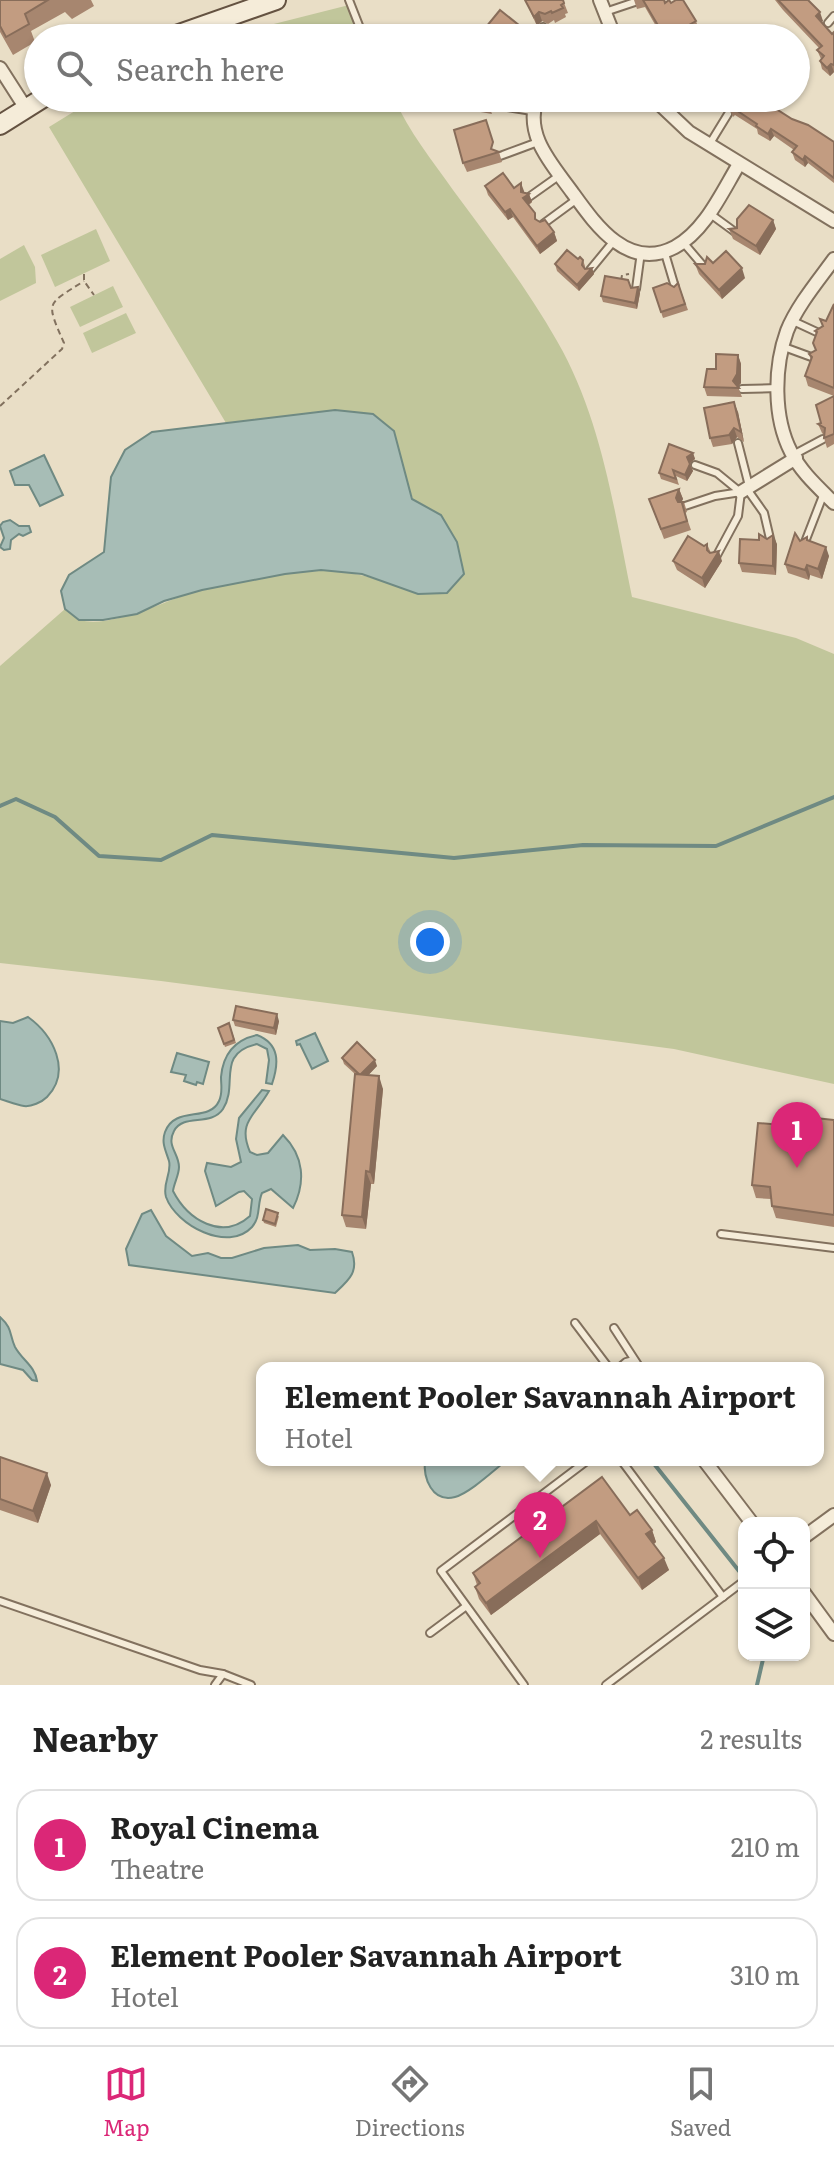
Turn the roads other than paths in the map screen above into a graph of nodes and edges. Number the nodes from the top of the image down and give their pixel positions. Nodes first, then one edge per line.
1 (276, 0) edge
2 (349, 0) edge
3 (635, 2) dead end
4 (602, 6) edge
5 (834, 16) edge
6 (828, 23) dead end
7 (208, 24) edge
8 (358, 24) edge
9 (0, 68) edge
10 (24, 105) edge
11 (24, 108) edge
12 (532, 112) edge
13 (668, 112) edge
14 (728, 114) edge
15 (2, 120) edge
16 (538, 142) junction
17 (709, 145) junction
18 (500, 156) edge
19 (739, 164) junction
20 (560, 175) junction
21 (529, 197) edge
22 (577, 199) junction
23 (709, 213) junction
24 (834, 221) edge
25 (543, 224) edge
26 (736, 233) edge
27 (682, 241) junction
28 (613, 242) junction
29 (664, 250) junction
30 (641, 252) junction
31 (834, 259) edge
32 (705, 268) edge
33 (590, 270) edge
34 (675, 287) edge
35 (636, 289) edge
36 (793, 321) junction
37 (821, 334) edge
38 (784, 347) junction
39 (814, 358) edge
40 (778, 388) junction
41 (742, 389) edge
42 (823, 439) edge
43 (738, 443) edge
44 (794, 456) junction
45 (695, 465) dead end
46 (745, 489) junction
47 (824, 493) junction
48 (834, 503) edge
49 (685, 506) edge
50 (771, 543) edge
51 (805, 545) edge
52 (716, 557) edge
53 (721, 1234) dead end
54 (834, 1248) edge
55 (575, 1323) dead end
56 (614, 1328) dead end
57 (634, 1360) joint
58 (604, 1362) edge
59 (626, 1362) edge
60 (580, 1466) edge
61 (625, 1466) edge
62 (709, 1466) edge
63 (834, 1515) edge
64 (747, 1517) edge
65 (810, 1533) edge
66 (738, 1586) edge
67 (723, 1597) junction
68 (0, 1601) edge
69 (810, 1601) edge
70 (465, 1607) junction
71 (430, 1633) dead end
72 (834, 1633) edge
73 (223, 1674) junction
74 (215, 1685) edge
75 (251, 1685) edge
76 (524, 1685) edge
77 (606, 1685) edge

1 - 7 street
2 - 8 lane
3 - 4 lane
5 - 6 lane
9 - 10 street
11 - 15 street
12 - 16 street
13 - 17 street
14 - 17 lane
16 - 18 lane
16 - 20 street
17 - 19 street
19 - 23 street
19 - 24 street
20 - 21 lane
20 - 22 street
22 - 25 lane
22 - 28 street
23 - 26 lane
23 - 27 street
27 - 29 street
27 - 32 lane
28 - 30 street
28 - 33 lane
29 - 30 street
29 - 34 lane
30 - 35 lane
31 - 36 street
36 - 37 lane
36 - 38 street
38 - 39 lane
38 - 40 street
40 - 41 lane
40 - 44 street
42 - 44 lane
43 - 46 lane
44 - 46 street
44 - 47 street
45 - 46 lane
46 - 49 lane
46 - 50 lane
46 - 52 lane
47 - 48 street
47 - 51 lane
53 - 54 lane
55 - 58 lane
56 - 57 lane
57 - 59 lane
60 - 70 lane
61 - 67 lane
62 - 64 street
63 - 65 street
66 - 67 lane
67 - 77 lane
68 - 73 lane
69 - 72 street
70 - 71 lane
70 - 76 lane
73 - 74 lane
73 - 75 lane

